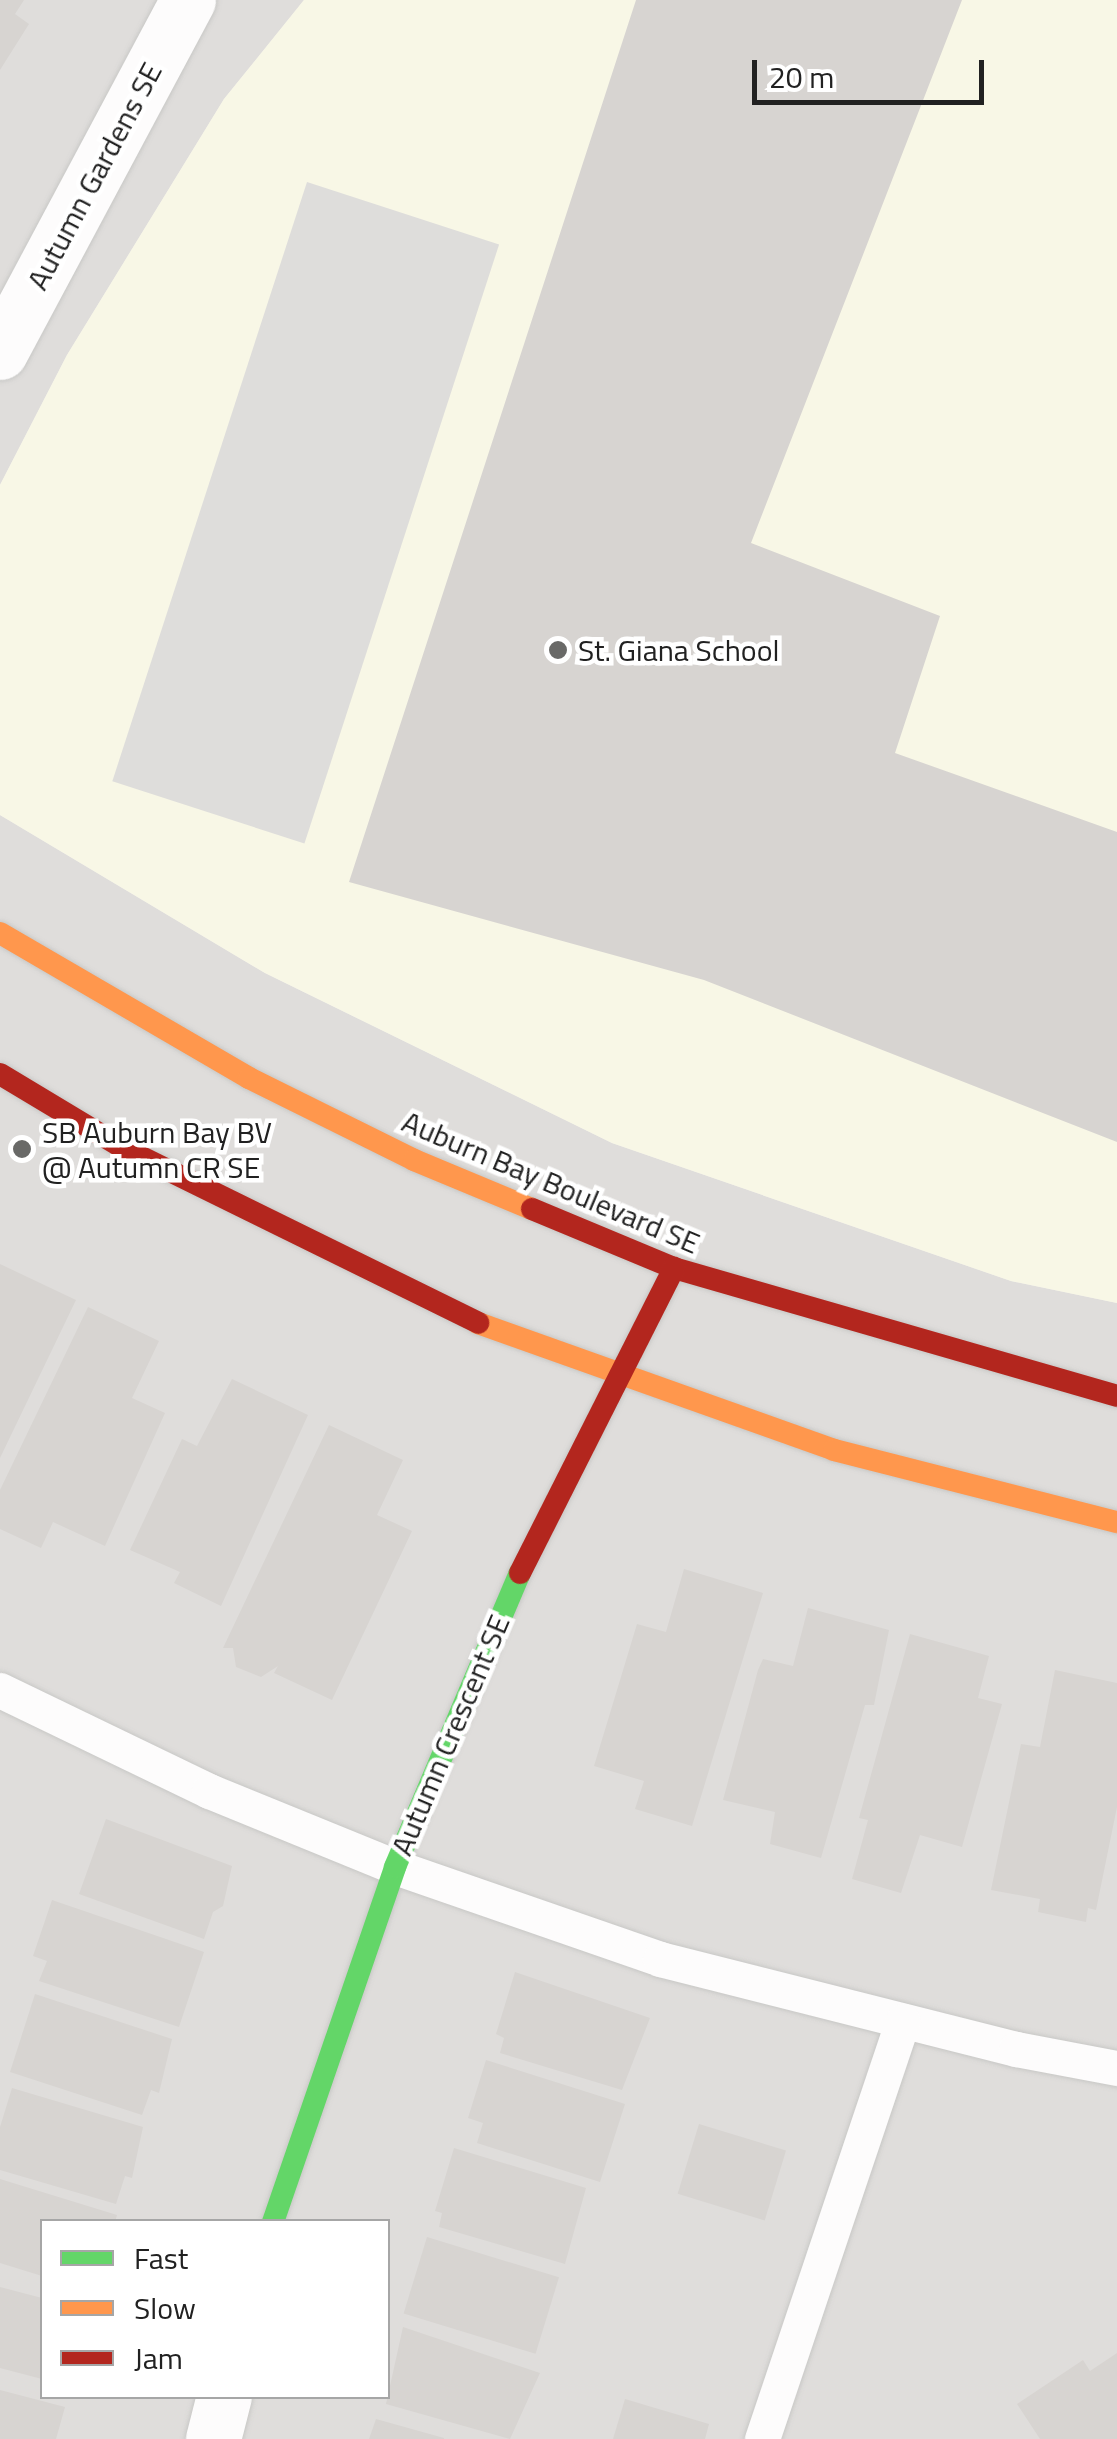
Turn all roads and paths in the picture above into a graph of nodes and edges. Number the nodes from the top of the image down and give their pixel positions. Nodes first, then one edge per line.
1 (188, 0) edge
2 (0, 352) edge
3 (0, 933) edge
4 (0, 1074) edge
5 (674, 1268) junction
6 (615, 1377) junction
7 (1117, 1396) edge
8 (1117, 1522) edge
9 (0, 1690) edge
10 (396, 1867) junction
11 (903, 2021) junction
12 (1117, 2068) edge
13 (274, 2219) edge
14 (223, 2399) edge
15 (213, 2439) edge
16 (762, 2439) edge

1 - 2 street, Autumn Gardens SE
3 - 5 street, Auburn Bay Boulevard SE
4 - 6 street
5 - 6 street, Autumn Crescent SE
5 - 7 street, Auburn Bay Boulevard SE
6 - 8 street
6 - 10 street, Autumn Crescent SE
9 - 10 lane
10 - 11 lane
10 - 13 street, Autumn Crescent SE
11 - 12 lane
11 - 16 lane
14 - 15 street

